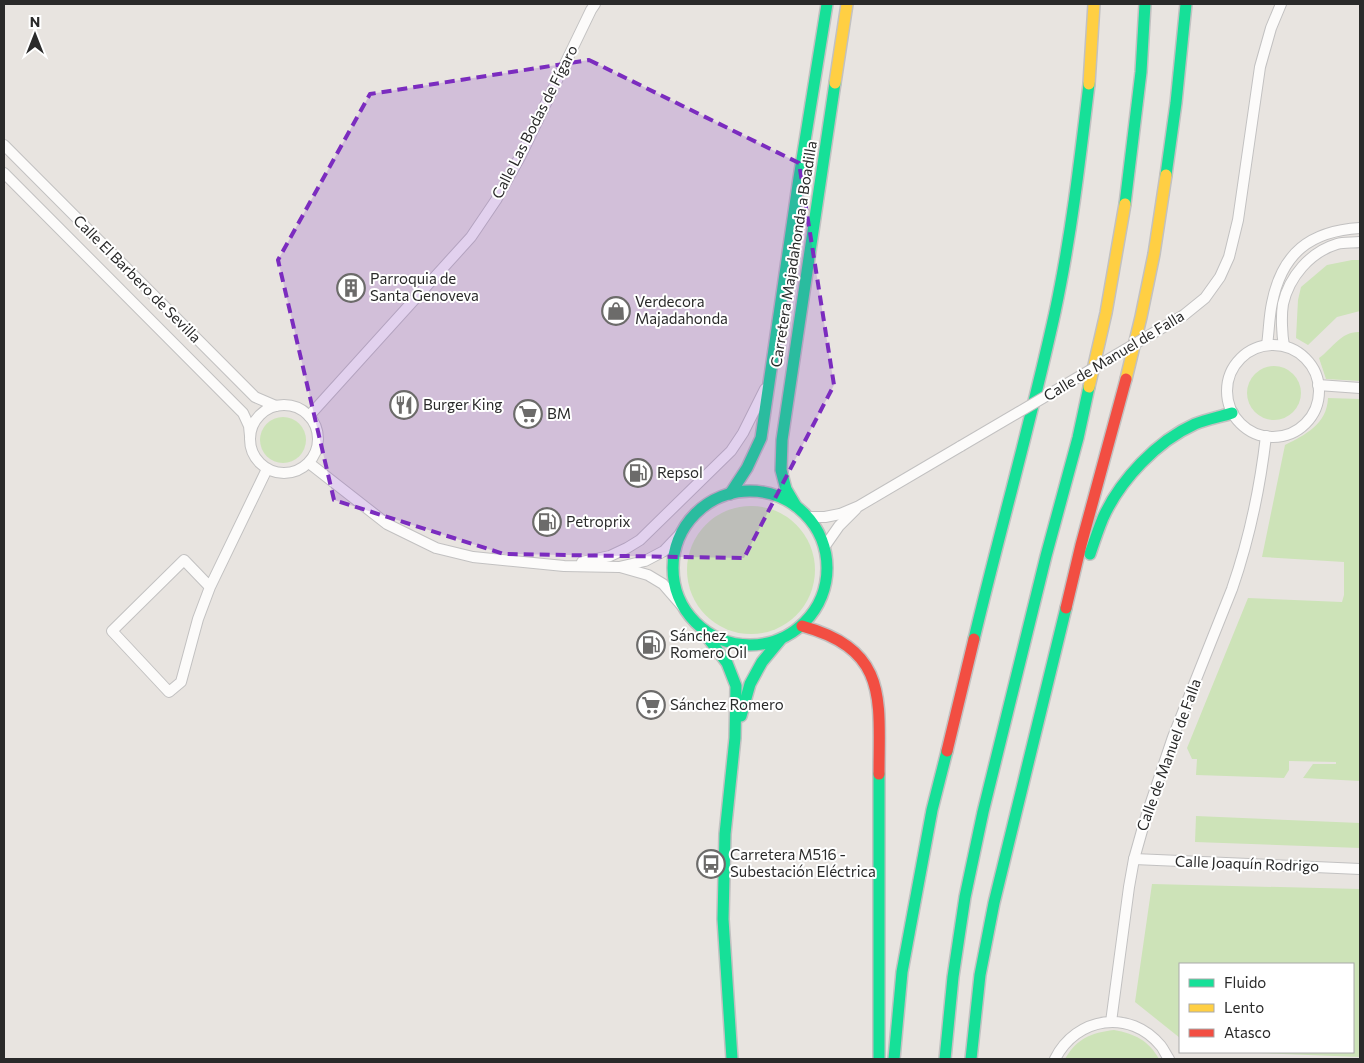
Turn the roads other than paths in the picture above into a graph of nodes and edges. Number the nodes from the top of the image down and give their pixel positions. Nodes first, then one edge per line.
1 (595, 4) edge
2 (827, 4) edge
3 (847, 4) edge
4 (1094, 4) edge
5 (1145, 4) edge
6 (1186, 4) edge
7 (1281, 4) edge
8 (4, 145) edge
9 (4, 173) edge
10 (1360, 228) edge
11 (1360, 242) edge
12 (1267, 345) junction
13 (1284, 346) junction
14 (771, 377) junction
15 (1360, 388) edge
16 (1318, 390) junction
17 (1360, 393) edge
18 (276, 406) junction
19 (1232, 413) junction
20 (309, 416) junction
21 (250, 436) junction
22 (1266, 436) junction
23 (309, 463) junction
24 (268, 469) junction
25 (730, 494) junction
26 (796, 506) junction
27 (859, 506) junction
28 (808, 517) junction
29 (682, 532) junction
30 (825, 546) junction
31 (564, 566) junction
32 (619, 567) junction
33 (210, 587) junction
34 (683, 607) junction
35 (698, 626) junction
36 (802, 626) junction
37 (781, 640) junction
38 (1040, 716) junction
39 (735, 738) junction
40 (1134, 859) junction
41 (1360, 869) edge
42 (1111, 1022) junction
43 (732, 1059) edge
44 (879, 1059) edge
45 (894, 1059) edge
46 (945, 1059) edge
47 (971, 1059) edge
48 (1055, 1059) edge
49 (1169, 1059) edge

1 - 20 street, Calle Las Bodas de Fígaro
2 - 14 main road, Carretera Majadahonda a Boadilla
3 - 26 main road, Carretera Majadahonda a Boadilla
4 - 45 main road
5 - 46 main road
6 - 38 main road
7 - 27 street, Calle de Manuel de Falla, bridge
8 - 18 street, Calle El Barbero de Sevilla
9 - 21 street, Calle El Barbero de Sevilla
10 - 12 street
11 - 13 street
12 - 13 street
12 - 19 street
13 - 16 street
14 - 25 main road, Carretera Majadahonda a Boadilla
14 - 31 street
15 - 16 street
16 - 17 street
16 - 22 street
18 - 20 street
18 - 21 street
19 - 22 street
19 - 38 main road
20 - 23 street
21 - 24 street
22 - 40 street, Calle de Manuel de Falla
23 - 24 street
23 - 31 street
24 - 33 street
25 - 26 main road
25 - 29 main road
26 - 28 main road
27 - 28 street, Calle de Manuel de Falla
27 - 30 street, Calle de Manuel de Falla
28 - 30 main road
29 - 32 street
29 - 34 main road
30 - 36 main road
31 - 32 street
32 - 34 street
33 - 33 street
34 - 35 main road
35 - 37 main road
35 - 39 main road
36 - 37 main road
36 - 44 main road
37 - 39 main road
38 - 47 main road
39 - 43 main road
40 - 41 street, Calle Joaquín Rodrigo
40 - 42 street, Calle de Manuel de Falla
42 - 48 street
42 - 49 street

